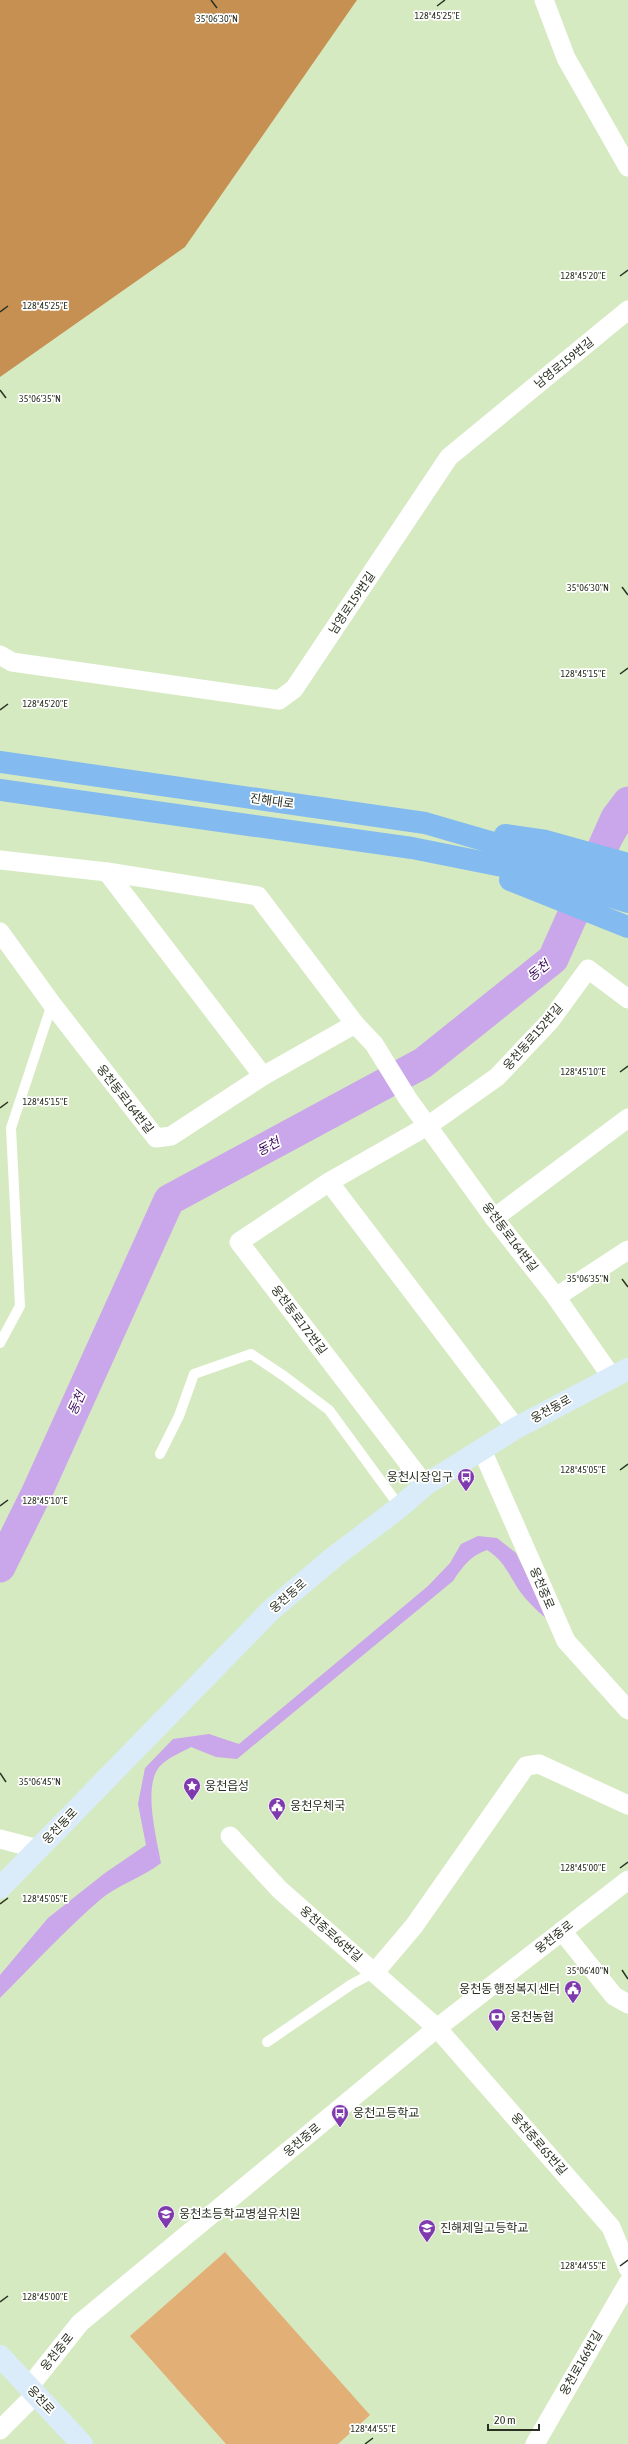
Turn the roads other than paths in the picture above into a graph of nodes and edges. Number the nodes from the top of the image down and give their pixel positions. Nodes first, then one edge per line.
1 (544, 0) edge
2 (628, 167) edge
3 (628, 310) edge
4 (0, 655) edge
5 (0, 762) edge
6 (0, 790) edge
7 (543, 849) junction
8 (0, 860) edge
9 (628, 864) edge
10 (107, 872) junction
11 (517, 876) junction
12 (626, 894) edge
13 (628, 927) edge
14 (0, 932) edge
15 (628, 999) edge
16 (52, 1004) junction
17 (355, 1024) junction
18 (263, 1076) junction
19 (628, 1118) edge
20 (429, 1126) junction
21 (329, 1182) junction
22 (494, 1218) junction
23 (628, 1250) edge
24 (556, 1297) junction
25 (0, 1343) edge
26 (620, 1372) edge
27 (516, 1428) junction
28 (482, 1450) junction
29 (160, 1454) dead end
30 (425, 1485) junction
31 (400, 1507) junction
32 (628, 1710) edge
33 (628, 1805) edge
34 (230, 1836) dead end
35 (0, 1839) edge
36 (38, 1849) junction
37 (628, 1880) edge
38 (0, 1888) edge
39 (562, 1931) junction
40 (375, 1972) junction
41 (628, 2004) edge
42 (437, 2028) junction
43 (267, 2042) dead end
44 (628, 2268) edge
45 (628, 2283) edge
46 (0, 2356) edge
47 (33, 2390) junction
48 (0, 2430) edge
49 (82, 2444) edge
50 (535, 2444) edge

1 - 2 street
3 - 4 street, 남영로159번길
5 - 7 highway, 진해대로
6 - 11 highway
7 - 9 highway
7 - 12 highway
8 - 10 street
10 - 17 street
10 - 18 street
11 - 12 highway
11 - 13 highway
14 - 16 street, 웅천동로164번길
15 - 20 street, 웅천동로152번길
16 - 18 street, 웅천동로164번길
16 - 25 lane
17 - 18 street, 웅천동로164번길
17 - 20 street, 웅천동로164번길
19 - 22 street
20 - 21 street, 웅천동로172번길
20 - 22 street, 웅천동로164번길
21 - 27 street
21 - 30 street, 웅천동로172번길
22 - 24 street, 웅천동로164번길
23 - 24 street
24 - 26 street, 웅천동로164번길
26 - 27 main road, 웅천동로
27 - 28 main road, 웅천동로
28 - 30 main road, 웅천동로
28 - 32 street, 웅천중로
29 - 31 lane
30 - 31 main road, 웅천동로
31 - 36 main road, 웅천동로
33 - 40 street
34 - 40 street, 웅천중로66번길
35 - 36 street
36 - 38 main road, 웅천동로
37 - 39 street, 웅천중로
39 - 41 street
39 - 42 street, 웅천중로
40 - 42 street, 웅천중로66번길
40 - 43 lane
42 - 44 street, 웅천중로65번길
42 - 47 street, 웅천중로
45 - 50 street, 웅천로166번길
46 - 47 main road, 웅천로
47 - 48 street, 웅천중로
47 - 49 main road, 웅천로

